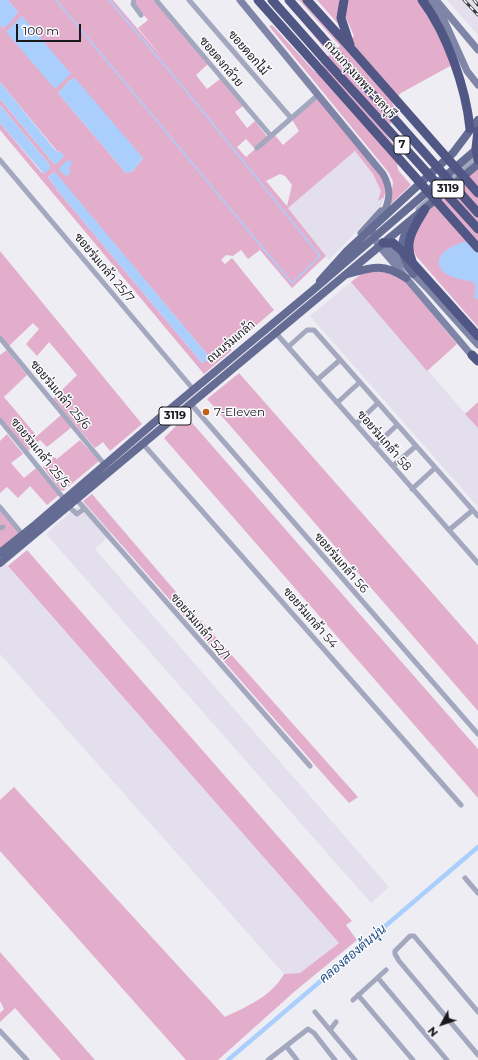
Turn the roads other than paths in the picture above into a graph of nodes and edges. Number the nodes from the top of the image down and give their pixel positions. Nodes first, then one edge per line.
1 (134, 0) edge
2 (156, 0) edge
3 (189, 0) edge
4 (240, 0) edge
5 (252, 0) edge
6 (258, 0) edge
7 (272, 0) edge
8 (289, 0) edge
9 (307, 0) edge
10 (344, 0) edge
11 (422, 0) edge
12 (430, 0) edge
13 (436, 0) edge
14 (141, 15) dead end
15 (286, 31) junction
16 (353, 50) junction
17 (478, 50) edge
18 (478, 85) edge
19 (318, 95) junction
20 (291, 118) junction
21 (478, 120) edge
22 (474, 130) edge
23 (271, 136) junction
24 (257, 148) dead end
25 (478, 148) edge
26 (478, 155) edge
27 (0, 160) edge
28 (478, 160) edge
29 (478, 164) edge
30 (478, 194) edge
31 (390, 195) junction
32 (425, 209) junction
33 (478, 213) edge
34 (416, 216) junction
35 (378, 222) junction
36 (478, 229) edge
37 (376, 236) junction
38 (381, 244) junction
39 (478, 248) edge
40 (401, 250) junction
41 (347, 251) junction
42 (414, 264) junction
43 (345, 275) junction
44 (409, 276) junction
45 (312, 291) junction
46 (275, 332) junction
47 (478, 336) edge
48 (0, 338) edge
49 (478, 346) edge
50 (288, 347) junction
51 (340, 360) junction
52 (476, 360) edge
53 (317, 380) junction
54 (360, 382) junction
55 (193, 389) junction
56 (190, 403) junction
57 (337, 403) junction
58 (378, 403) junction
59 (0, 420) edge
60 (356, 424) junction
61 (398, 425) junction
62 (143, 444) junction
63 (375, 446) junction
64 (416, 446) junction
65 (105, 465) junction
66 (393, 466) junction
67 (435, 468) junction
68 (412, 488) junction
69 (77, 500) junction
70 (67, 503) junction
71 (0, 507) edge
72 (84, 509) junction
73 (472, 510) junction
74 (478, 516) edge
75 (449, 530) junction
76 (23, 535) junction
77 (0, 553) edge
78 (0, 563) edge
79 (478, 563) edge
80 (478, 734) edge
81 (310, 766) dead end
82 (461, 805) dead end
83 (465, 878) dead end
84 (478, 893) edge
85 (386, 970) dead end
86 (378, 978) junction
87 (358, 995) junction
88 (352, 1000) dead end
89 (315, 1012) dead end
90 (478, 1012) edge
91 (336, 1022) dead end
92 (330, 1030) junction
93 (0, 1031) edge
94 (286, 1046) junction
95 (478, 1055) edge
96 (27, 1060) edge
97 (268, 1060) edge
98 (297, 1060) edge
99 (335, 1060) edge
100 (355, 1060) edge
101 (413, 1060) edge
102 (447, 1060) edge

1 - 14 street
2 - 23 street, ซอยดงกล้วย
3 - 20 street, ซอยดอกไม้
4 - 19 main road
5 - 15 highway
6 - 15 highway
7 - 36 highway, ถนนกรุงเทพฯ-ชลบุรี / 7, bridge
8 - 33 highway, ถนนกรุงเทพฯ-ชลบุรี / 7, bridge
9 - 16 highway
10 - 16 highway
11 - 22 highway
12 - 18 main road
13 - 17 main road
15 - 39 highway, bridge
16 - 30 highway, bridge
19 - 20 street
19 - 31 main road
20 - 23 street
21 - 22 main road
22 - 28 highway, bridge
22 - 35 main road
23 - 24 street
25 - 37 main road, ถนนร่มเกล้า / 3119, bridge
26 - 38 street
27 - 55 street, ซอยร่มเกล้า 25/7
29 - 32 main road, ถนนร่มเกล้า / 3119
31 - 35 main road
31 - 41 main road
32 - 34 main road, ถนนร่มเกล้า / 3119
32 - 42 highway
34 - 38 main road, ถนนร่มเกล้า / 3119
34 - 40 main road
35 - 37 main road
35 - 41 main road
37 - 38 main road
37 - 45 main road, ถนนร่มเกล้า / 3119
38 - 40 highway
38 - 43 main road, ถนนร่มเกล้า / 3119
38 - 44 main road
40 - 42 highway
40 - 44 main road
41 - 45 main road
42 - 47 highway
43 - 44 main road
43 - 46 main road, ถนนร่มเกล้า / 3119
44 - 49 main road
44 - 52 main road
45 - 55 main road, ถนนร่มเกล้า / 3119
46 - 50 street, ซอยร่มเกล้า 58
46 - 56 main road, ถนนร่มเกล้า / 3119
48 - 65 street, ซอยร่มเกล้า 25/6
50 - 51 street
50 - 53 street, ซอยร่มเกล้า 58
51 - 53 street
51 - 54 street
53 - 57 street, ซอยร่มเกล้า 58
54 - 57 street
54 - 58 street
55 - 65 main road, ถนนร่มเกล้า / 3119
56 - 62 main road, ถนนร่มเกล้า / 3119
56 - 80 street, ซอยร่มเกล้า 56
57 - 60 street, ซอยร่มเกล้า 58
58 - 60 street
58 - 61 street
59 - 70 street, ซอยร่มเกล้า 25/5
60 - 63 street, ซอยร่มเกล้า 58
61 - 63 street
61 - 64 street
62 - 69 main road, ถนนร่มเกล้า / 3119
62 - 82 street, ซอยร่มเกล้า 54
63 - 66 street, ซอยร่มเกล้า 58
64 - 66 street
64 - 67 street
65 - 70 main road, ถนนร่มเกล้า / 3119
66 - 68 street, ซอยร่มเกล้า 58
67 - 68 street
67 - 73 street
68 - 75 street, ซอยร่มเกล้า 58
69 - 70 main road, ถนนร่มเกล้า / 3119
69 - 72 street, ซอยร่มเกล้า 52/1
70 - 72 street
70 - 76 main road, ถนนร่มเกล้า / 3119
70 - 78 main road, ถนนร่มเกล้า / 3119
71 - 76 street
72 - 81 street, ซอยร่มเกล้า 52/1
73 - 74 street
73 - 75 street
75 - 79 street, ซอยร่มเกล้า 58
76 - 77 main road, ถนนร่มเกล้า / 3119
83 - 84 street
85 - 86 street
86 - 87 street
86 - 102 street
87 - 88 street
87 - 101 street
89 - 92 street
90 - 95 street
91 - 92 street
92 - 100 street
93 - 96 street
94 - 97 street
94 - 98 street
94 - 99 street

